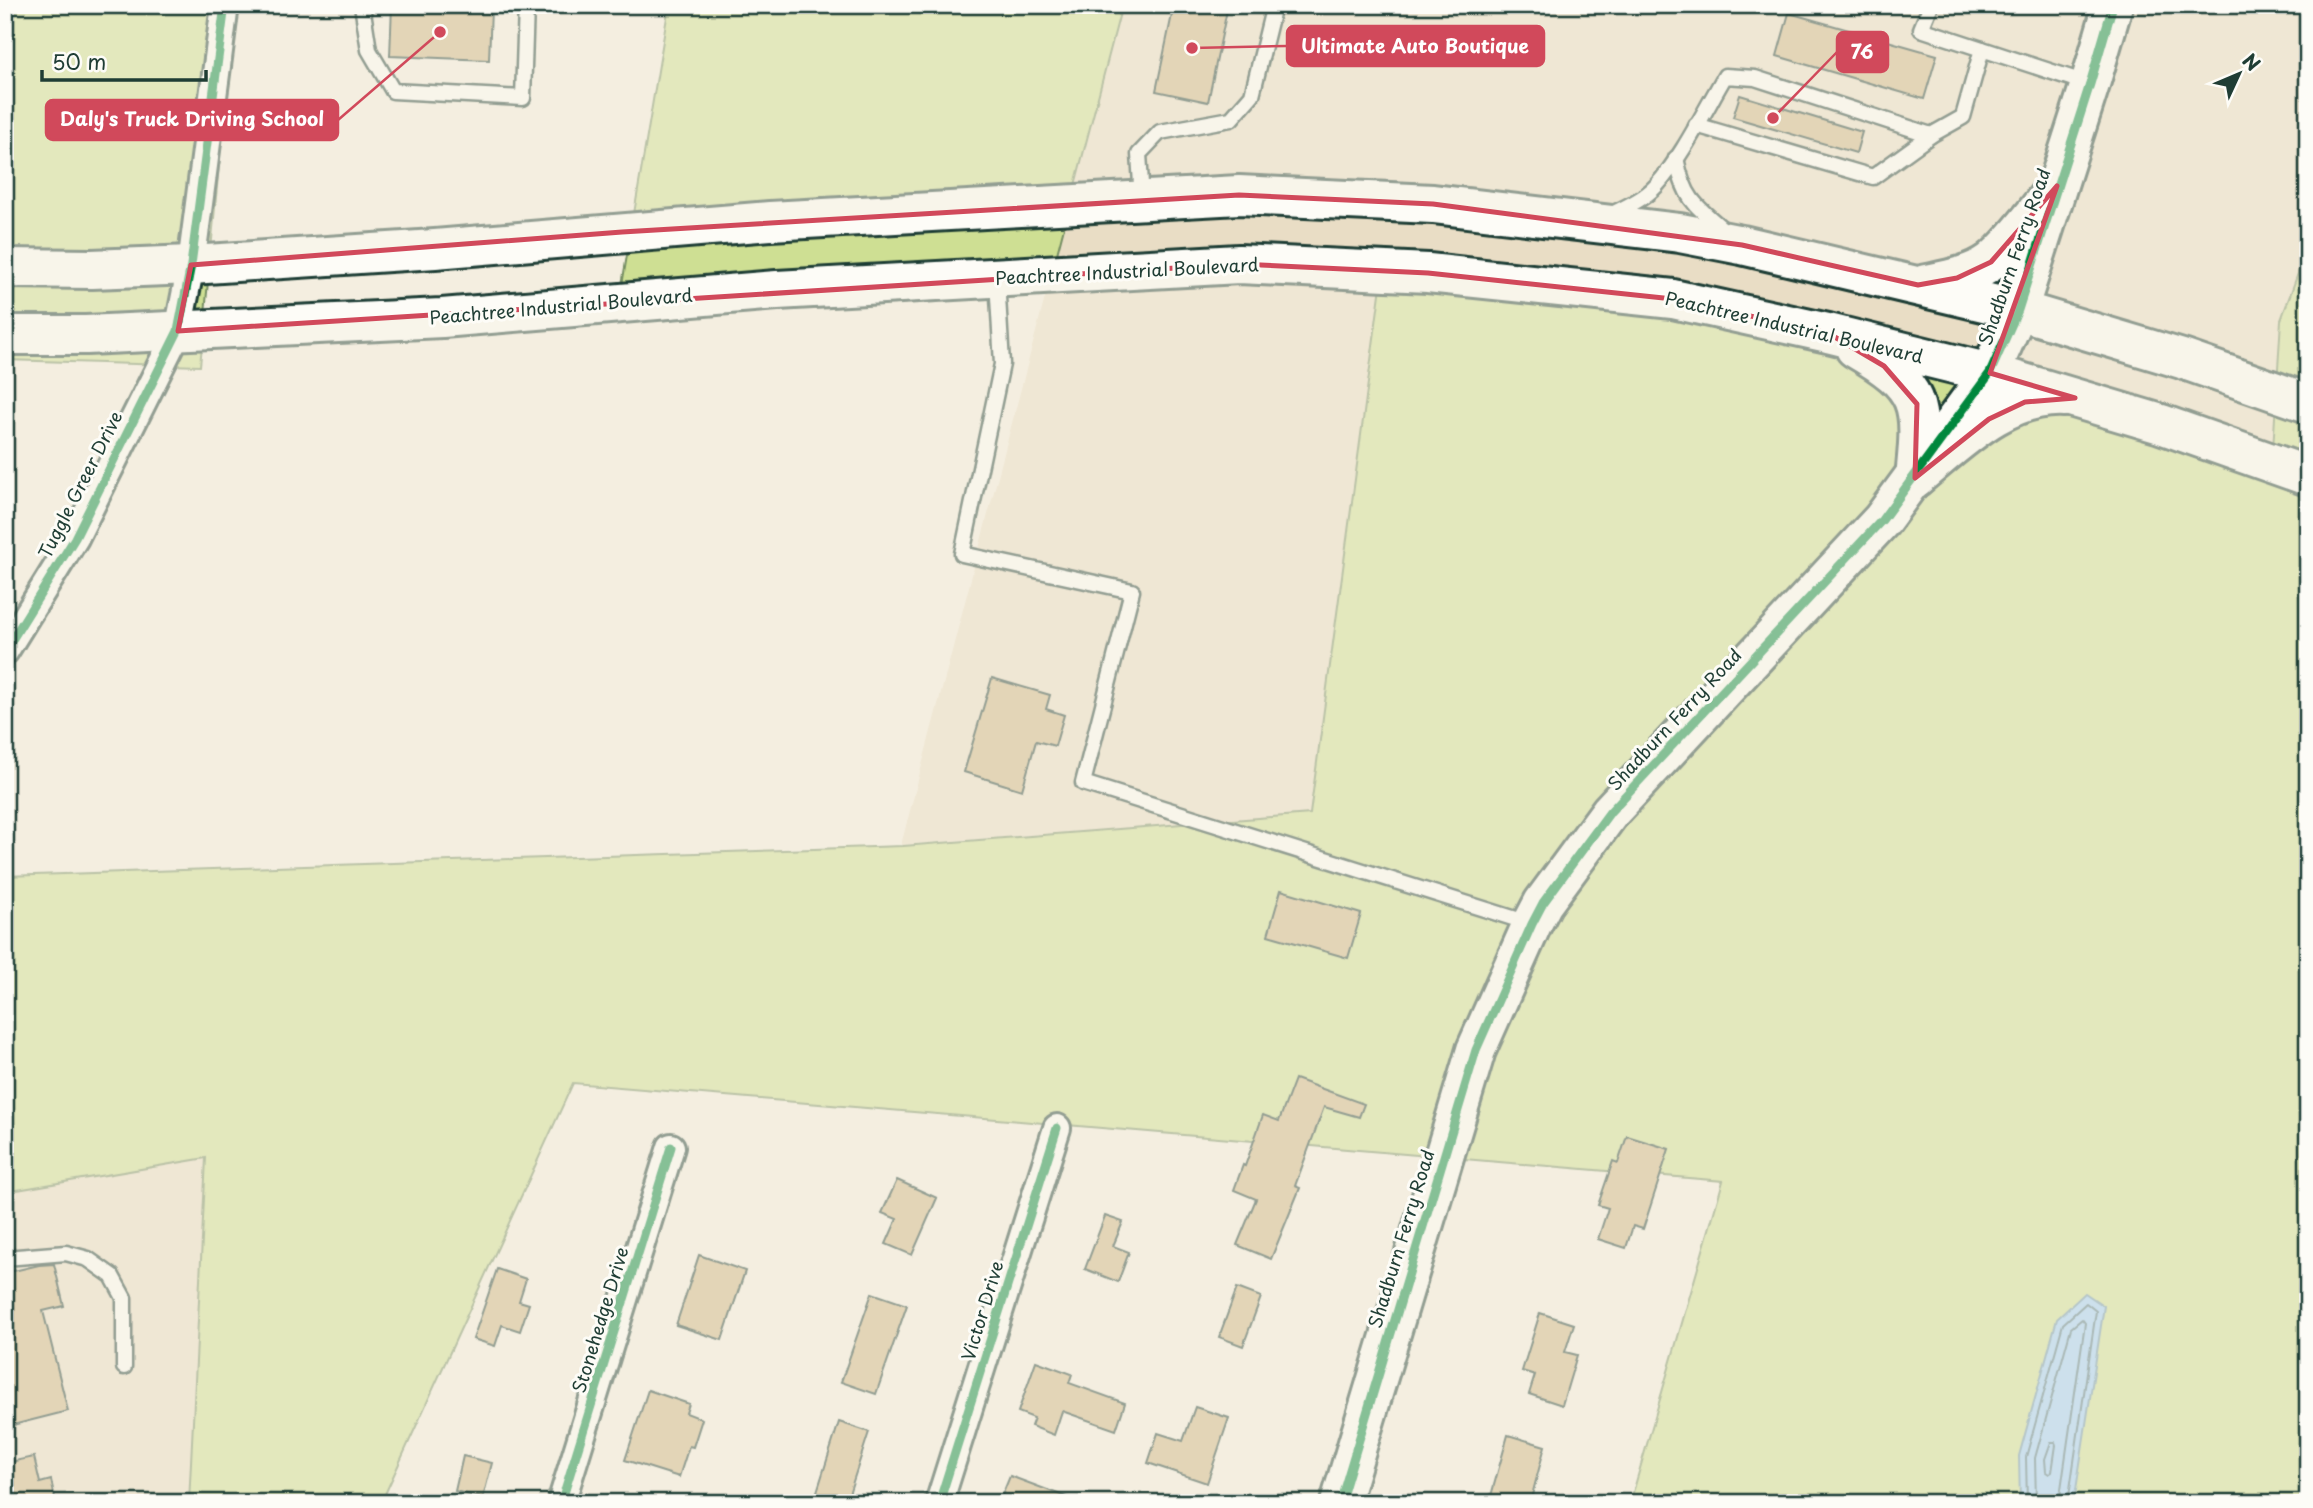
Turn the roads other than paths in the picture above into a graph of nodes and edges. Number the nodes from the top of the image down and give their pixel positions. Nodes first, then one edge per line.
1 (225, 5) edge
2 (362, 5) edge
3 (526, 5) edge
4 (1274, 5) edge
5 (1931, 5) edge
6 (2113, 5) edge
7 (1982, 49) junction
8 (2090, 84) junction
9 (1696, 125) junction
10 (1931, 135) junction
11 (1676, 159) junction
12 (2057, 186) junction
13 (1142, 201) junction
14 (1597, 222) junction
15 (1742, 245) junction
16 (191, 265) junction
17 (5, 268) edge
18 (997, 278) junction
19 (1918, 285) junction
20 (2018, 310) junction
21 (178, 331) junction
22 (1828, 333) junction
23 (5, 335) edge
24 (1990, 373) junction
25 (2075, 398) junction
26 (2308, 403) edge
27 (2308, 476) edge
28 (1915, 478) junction
29 (5, 651) edge
30 (1532, 924) junction
31 (1057, 1128) dead end
32 (671, 1147) dead end
33 (5, 1258) edge
34 (124, 1367) dead end
35 (561, 1503) edge
36 (939, 1503) edge
37 (1340, 1503) edge

1 - 16 street, Tuggle Greer Drive
2 - 3 lane
4 - 13 lane
5 - 7 lane
6 - 8 main road, Shadburn Ferry Road
7 - 8 lane
7 - 10 lane
8 - 12 main road, Shadburn Ferry Road
9 - 10 lane
9 - 10 lane
9 - 11 lane
11 - 14 lane
11 - 15 lane
12 - 19 main road
12 - 20 main road, Shadburn Ferry Road
13 - 14 main road
13 - 16 main road
14 - 15 main road
15 - 19 main road
16 - 17 main road
16 - 21 street, Tuggle Greer Drive
18 - 21 main road, Peachtree Industrial Boulevard
18 - 22 main road, Peachtree Industrial Boulevard
18 - 30 lane
19 - 20 main road
20 - 24 main road, Shadburn Ferry Road
20 - 26 main road
21 - 23 main road, Peachtree Industrial Boulevard
21 - 29 street, Tuggle Greer Drive
22 - 24 main road, Peachtree Industrial Boulevard
22 - 28 main road
24 - 25 main road, Peachtree Industrial Boulevard
24 - 28 main road, Shadburn Ferry Road
25 - 27 main road, Peachtree Industrial Boulevard
25 - 28 main road
28 - 30 main road, Shadburn Ferry Road
30 - 37 main road, Shadburn Ferry Road
31 - 36 street, Victor Drive
32 - 35 street, Stonehedge Drive
33 - 34 lane

